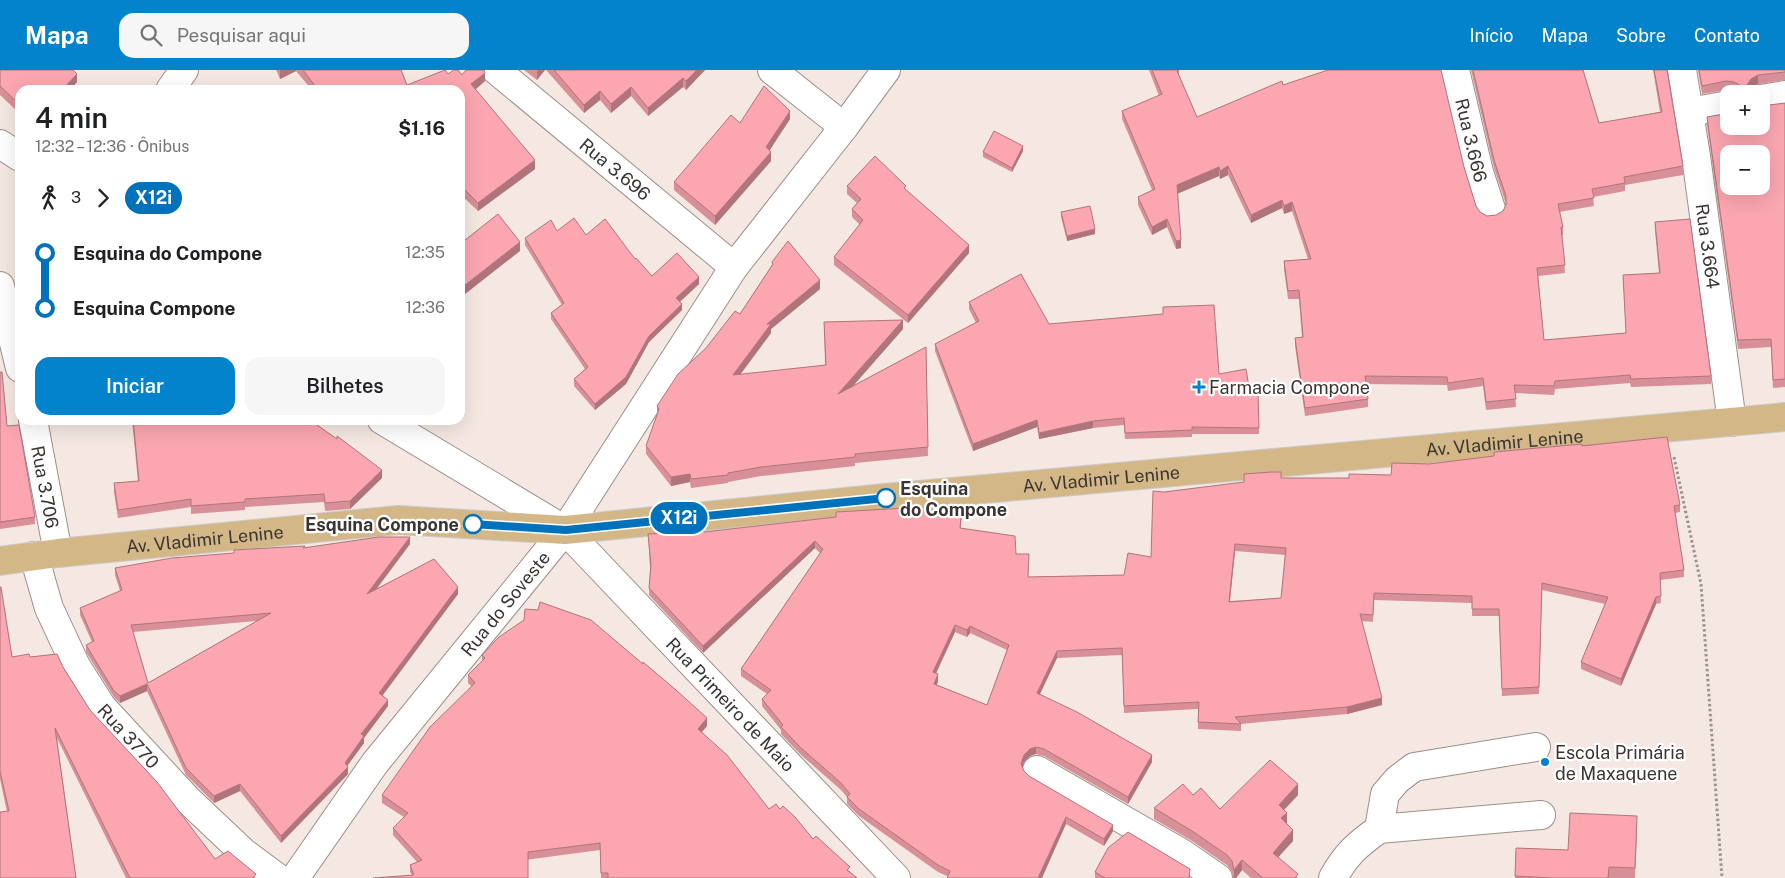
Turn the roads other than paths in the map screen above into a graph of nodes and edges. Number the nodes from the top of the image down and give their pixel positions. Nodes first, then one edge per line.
1 (184, 70) edge
2 (496, 70) edge
3 (772, 70) edge
4 (886, 70) edge
5 (1455, 70) edge
6 (1682, 70) edge
7 (174, 85) edge
8 (1785, 95) edge
9 (1770, 98) edge
10 (1720, 107) edge
11 (1689, 112) junction
12 (844, 127) junction
13 (0, 144) edge
14 (15, 154) edge
15 (1491, 209) dead end
16 (734, 267) junction
17 (0, 286) edge
18 (15, 348) edge
19 (1785, 417) edge
20 (1732, 422) junction
21 (33, 425) edge
22 (390, 425) edge
23 (566, 530) junction
24 (46, 555) junction
25 (0, 561) edge
26 (1536, 748) dead end
27 (1037, 770) dead end
28 (1541, 814) dead end
29 (1379, 829) junction
30 (278, 878) edge
31 (295, 878) edge
32 (896, 878) edge
33 (1218, 878) edge
34 (1333, 878) edge

1 - 7 street
2 - 16 street, Rua 3.696
3 - 12 street
4 - 12 street, Rua do Soveste
5 - 15 street, Rua 3.666
6 - 11 street, Rua 3.664
8 - 9 street
10 - 11 street
11 - 20 street, Rua 3.664
12 - 16 street, Rua do Soveste
13 - 14 street
16 - 23 street, Rua do Soveste
17 - 18 street
19 - 20 main road, Av. Vladimir Lenine
20 - 23 main road, Av. Vladimir Lenine
21 - 24 street, Rua 3.706
22 - 23 street, Rua Primeiro de Maio
23 - 24 main road, Av. Vladimir Lenine
23 - 31 street, Rua do Soveste
23 - 32 street, Rua Primeiro de Maio
24 - 25 main road, Av. Vladimir Lenine
24 - 30 street, Rua 3770
26 - 29 street
27 - 33 street
28 - 29 street
29 - 34 street

